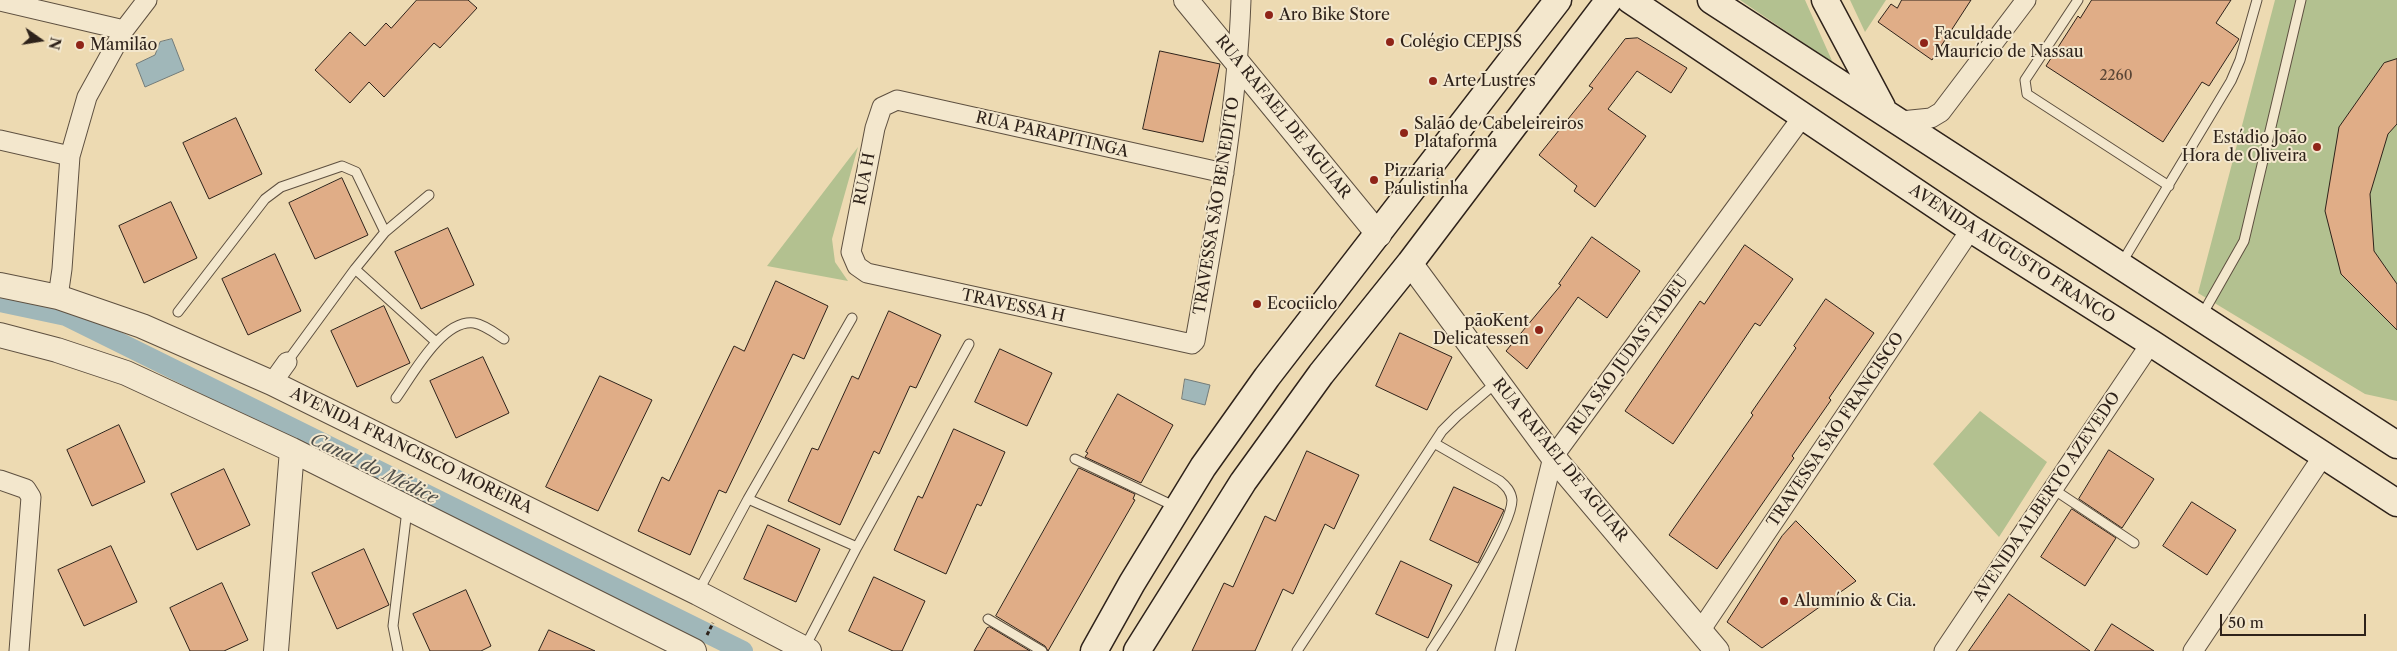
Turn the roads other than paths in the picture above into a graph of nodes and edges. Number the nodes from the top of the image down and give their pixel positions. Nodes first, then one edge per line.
1 (147, 0) edge
2 (1186, 0) edge
3 (1242, 0) edge
4 (1558, 0) edge
5 (1609, 0) edge
6 (1630, 0) edge
7 (1711, 0) edge
8 (1825, 0) edge
9 (2026, 0) edge
10 (2078, 0) edge
11 (2257, 0) edge
12 (2301, 0) edge
13 (4, 1) edge
14 (124, 30) junction
15 (1239, 64) junction
16 (882, 107) joint
17 (1803, 116) junction
18 (1892, 116) junction
19 (0, 140) edge
20 (70, 156) junction
21 (1224, 173) junction
22 (2169, 186) junction
23 (429, 195) dead end
24 (1971, 229) junction
25 (385, 232) junction
26 (1379, 234) junction
27 (851, 252) joint
28 (1410, 263) junction
29 (2120, 266) junction
30 (355, 269) junction
31 (0, 284) edge
32 (58, 297) junction
33 (178, 312) dead end
34 (852, 318) dead end
35 (2200, 318) junction
36 (0, 335) edge
37 (504, 339) dead end
38 (436, 342) junction
39 (2151, 343) junction
40 (969, 344) dead end
41 (1186, 344) joint
42 (287, 362) joint
43 (1497, 382) junction
44 (272, 383) junction
45 (396, 398) dead end
46 (1434, 443) junction
47 (2397, 444) edge
48 (292, 450) junction
49 (2323, 456) junction
50 (1553, 457) junction
51 (1075, 459) dead end
52 (7, 482) edge
53 (2053, 489) junction
54 (748, 499) junction
55 (2397, 503) edge
56 (408, 507) junction
57 (1178, 508) junction
58 (2134, 542) dead end
59 (857, 547) junction
60 (1132, 583) junction
61 (698, 593) junction
62 (988, 619) dead end
63 (1700, 630) junction
64 (698, 647) edge
65 (806, 650) edge
66 (19, 651) edge
67 (276, 651) edge
68 (398, 651) edge
69 (1042, 651) edge
70 (1094, 651) edge
71 (1135, 651) edge
72 (1297, 651) edge
73 (1431, 651) edge
74 (1505, 651) edge
75 (1717, 651) edge
76 (1944, 651) edge
77 (2193, 651) edge

1 - 14 street
2 - 15 street, RUA RAFAEL DE AGUIAR
3 - 15 street, TRAVESSA SÃO BENEDITO
4 - 26 main road
5 - 28 main road
6 - 17 main road, AVENIDA AUGUSTO FRANCO
7 - 18 main road
8 - 18 main road
9 - 18 street
10 - 22 lane
11 - 22 lane
12 - 35 lane
13 - 14 street
14 - 20 street
15 - 21 street, TRAVESSA SÃO BENEDITO
15 - 26 street, RUA RAFAEL DE AGUIAR
16 - 21 street, RUA PARAPITINGA
16 - 27 street, RUA H
17 - 24 main road, AVENIDA AUGUSTO FRANCO
17 - 50 street, RUA SÃO JUDAS TADEU
18 - 29 main road
19 - 20 street
20 - 32 street
21 - 41 street, TRAVESSA SÃO BENEDITO
22 - 29 lane
23 - 25 lane
24 - 39 main road, AVENIDA AUGUSTO FRANCO
24 - 63 street, TRAVESSA SÃO FRANCISCO
25 - 30 lane
25 - 33 lane
26 - 57 main road
27 - 41 street, TRAVESSA H
28 - 43 street, RUA RAFAEL DE AGUIAR
28 - 71 main road
29 - 35 main road
30 - 38 lane
30 - 42 lane
31 - 32 street, AVENIDA FRANCISCO MOREIRA
32 - 44 street, AVENIDA FRANCISCO MOREIRA
34 - 54 lane
35 - 47 main road
36 - 48 street
37 - 38 lane
38 - 45 lane
39 - 49 main road, AVENIDA AUGUSTO FRANCO
39 - 53 street, AVENIDA ALBERTO AZEVEDO
40 - 59 lane
42 - 44 street
43 - 46 lane
43 - 50 street, RUA RAFAEL DE AGUIAR
44 - 61 street, AVENIDA FRANCISCO MOREIRA
46 - 72 lane
46 - 73 lane
48 - 56 street
48 - 67 street
49 - 55 main road, AVENIDA AUGUSTO FRANCO
49 - 77 street
50 - 63 street, RUA RAFAEL DE AGUIAR
50 - 74 street, RUA SÃO JUDAS TADEU
51 - 57 lane
52 - 66 street
53 - 58 lane
53 - 76 street, AVENIDA ALBERTO AZEVEDO
54 - 59 lane
54 - 61 lane
56 - 64 street
56 - 68 lane
57 - 60 main road
59 - 65 lane
60 - 70 main road
60 - 71 main road
61 - 65 street, AVENIDA FRANCISCO MOREIRA
62 - 69 lane
63 - 75 street, RUA RAFAEL DE AGUIAR

